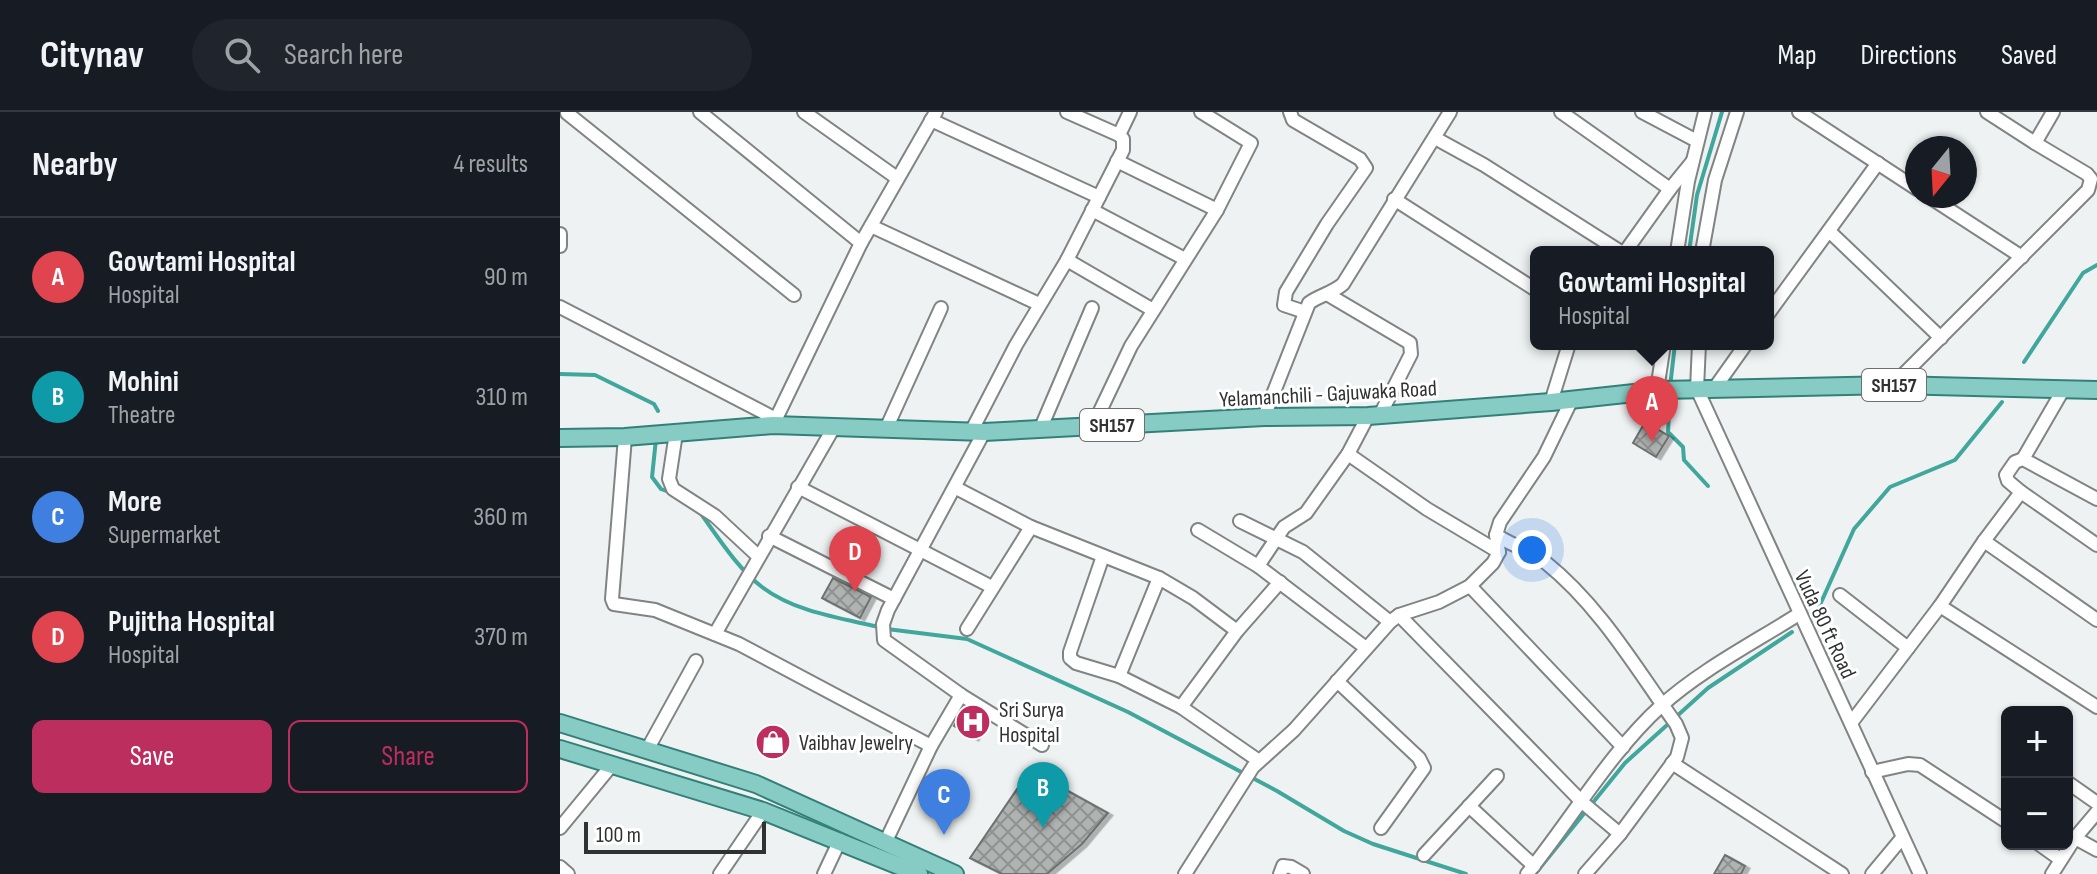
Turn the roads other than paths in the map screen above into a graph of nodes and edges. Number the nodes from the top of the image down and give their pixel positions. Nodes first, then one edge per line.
1 (568, 112) edge
2 (700, 112) edge
3 (804, 112) edge
4 (1067, 112) edge
5 (1130, 112) edge
6 (1203, 112) edge
7 (1290, 112) edge
8 (1450, 112) edge
9 (1561, 112) edge
10 (1642, 112) edge
11 (1705, 112) edge
12 (1737, 112) edge
13 (1799, 112) edge
14 (1987, 112) edge
15 (2053, 112) edge
16 (560, 114) edge
17 (933, 116) edge
18 (1119, 135) junction
19 (1435, 138) junction
20 (1697, 141) junction
21 (2035, 143) junction
22 (1117, 161) junction
23 (1878, 163) junction
24 (1691, 169) junction
25 (897, 178) junction
26 (1715, 180) junction
27 (1905, 181) edge
28 (1670, 189) junction
29 (1099, 197) junction
30 (1394, 199) junction
31 (1946, 208) edge
32 (1092, 210) junction
33 (1217, 210) junction
34 (871, 226) junction
35 (1829, 231) junction
36 (560, 234) edge
37 (861, 243) junction
38 (560, 246) edge
39 (1613, 246) edge
40 (1627, 246) edge
41 (1678, 246) edge
42 (1703, 246) edge
43 (2022, 257) junction
44 (1185, 259) junction
45 (1067, 260) junction
46 (1530, 286) edge
47 (1327, 294) junction
48 (794, 295) dead end
49 (1039, 304) junction
50 (1774, 306) edge
51 (560, 307) edge
52 (941, 308) dead end
53 (1092, 308) dead end
54 (1153, 310) junction
55 (1305, 312) junction
56 (1941, 338) junction
57 (1567, 350) edge
58 (1663, 350) edge
59 (1699, 350) edge
60 (1740, 350) edge
61 (1893, 385) junction
62 (1701, 389) junction
63 (1660, 390) junction
64 (2063, 390) junction
65 (2097, 390) edge
66 (1572, 399) junction
67 (1551, 402) junction
68 (1374, 415) junction
69 (1264, 417) junction
70 (774, 422) junction
71 (1093, 426) junction
72 (834, 427) junction
73 (886, 429) junction
74 (1040, 430) junction
75 (978, 432) junction
76 (676, 433) junction
77 (625, 437) junction
78 (560, 438) edge
79 (1348, 454) junction
80 (2023, 459) junction
81 (798, 487) junction
82 (956, 488) junction
83 (2021, 492) junction
84 (2097, 499) edge
85 (1240, 521) dead end
86 (1031, 527) junction
87 (1198, 530) dead end
88 (1496, 535) junction
89 (769, 536) junction
90 (1277, 538) junction
91 (1984, 541) junction
92 (2097, 545) edge
93 (922, 550) junction
94 (1499, 552) junction
95 (758, 556) junction
96 (1103, 556) junction
97 (1258, 566) junction
98 (1159, 578) junction
99 (1280, 582) junction
100 (1470, 586) junction
101 (992, 587) junction
102 (1840, 595) dead end
103 (894, 599) junction
104 (1940, 606) junction
105 (1799, 614) junction
106 (1394, 618) junction
107 (2097, 620) edge
108 (967, 629) dead end
109 (1237, 631) junction
110 (715, 634) junction
111 (1366, 648) junction
112 (1908, 648) junction
113 (696, 661) dead end
114 (1119, 676) junction
115 (1337, 681) junction
116 (961, 695) junction
117 (1662, 704) junction
118 (2097, 705) edge
119 (1181, 707) junction
120 (560, 723) edge
121 (1851, 723) junction
122 (1042, 745) dead end
123 (931, 746) junction
124 (1623, 747) junction
125 (560, 749) edge
126 (647, 750) junction
127 (1672, 763) junction
128 (1256, 764) junction
129 (611, 766) junction
130 (1872, 772) junction
131 (1497, 776) dead end
132 (2073, 786) edge
133 (1582, 802) junction
134 (2097, 803) edge
135 (1469, 806) junction
136 (763, 811) junction
137 (2097, 812) edge
138 (2001, 818) edge
139 (560, 828) edge
140 (1381, 828) dead end
141 (1620, 834) junction
142 (1902, 838) junction
143 (2075, 838) junction
144 (840, 840) junction
145 (886, 841) junction
146 (2047, 850) edge
147 (2097, 850) edge
148 (1424, 855) dead end
149 (2060, 859) junction
150 (560, 867) edge
151 (1531, 870) edge
152 (568, 874) edge
153 (720, 874) edge
154 (824, 874) edge
155 (919, 874) edge
156 (955, 874) edge
157 (1185, 874) edge
158 (1280, 874) edge
159 (1303, 874) edge
160 (1585, 874) edge
161 (1842, 874) edge
162 (1872, 874) edge
163 (1920, 874) edge
164 (2052, 874) edge

1 - 16 street
1 - 48 street
2 - 37 street
3 - 25 street
4 - 18 street
5 - 18 street
6 - 33 street
7 - 55 street
8 - 19 street
9 - 28 street
10 - 20 street
11 - 20 street
12 - 26 street
13 - 23 street
14 - 21 street
15 - 21 street
17 - 25 street
17 - 29 street
18 - 22 street
19 - 30 street
19 - 39 street
20 - 24 street
21 - 43 street
22 - 29 street
22 - 33 street
23 - 27 street
23 - 35 street
24 - 26 street
24 - 28 street
24 - 41 street
25 - 34 street
26 - 42 street
28 - 40 street
29 - 32 street
30 - 46 street
30 - 47 street
31 - 43 street
32 - 44 street
32 - 45 street
33 - 44 street
34 - 37 street
34 - 49 street
35 - 50 street
35 - 56 street
36 - 38 street
37 - 70 street
43 - 56 street
44 - 54 street
45 - 49 street
45 - 54 street
47 - 55 street
47 - 68 street
49 - 75 street
51 - 70 street
52 - 73 street
53 - 74 street
54 - 71 street
55 - 69 street
56 - 61 street
57 - 67 street
58 - 63 street
59 - 62 street
60 - 62 street
61 - 62 main road, Yelamanchili - Gajuwaka Road / SH157
61 - 64 main road, Yelamanchili - Gajuwaka Road / SH157
62 - 63 main road, Yelamanchili - Gajuwaka Road / SH157
62 - 105 street, Vuda 80 ft Road
63 - 66 main road, Yelamanchili - Gajuwaka Road / SH157
64 - 65 main road, Yelamanchili - Gajuwaka Road / SH157
64 - 80 street
66 - 67 main road, Yelamanchili - Gajuwaka Road / SH157
66 - 88 street
67 - 68 main road, Yelamanchili - Gajuwaka Road / SH157
68 - 69 main road, Yelamanchili - Gajuwaka Road / SH157
68 - 79 street
69 - 71 main road, Yelamanchili - Gajuwaka Road / SH157
70 - 72 main road, Yelamanchili - Gajuwaka Road / SH157
70 - 76 main road, Yelamanchili - Gajuwaka Road / SH157
71 - 74 main road, Yelamanchili - Gajuwaka Road / SH157
72 - 73 main road, Yelamanchili - Gajuwaka Road / SH157
72 - 81 street
73 - 75 main road, Yelamanchili - Gajuwaka Road / SH157
74 - 75 main road, Yelamanchili - Gajuwaka Road / SH157
75 - 82 street
76 - 77 main road, Yelamanchili - Gajuwaka Road / SH157
76 - 95 street
77 - 78 main road, Yelamanchili - Gajuwaka Road / SH157
77 - 110 street
79 - 90 street
79 - 94 street
80 - 83 street
80 - 84 street
81 - 89 street
81 - 93 street
82 - 86 street
82 - 93 street
83 - 91 street
83 - 92 street
85 - 90 street
86 - 96 street
86 - 101 street
87 - 97 street
88 - 94 street
88 - 117 street
89 - 95 street
89 - 103 street
90 - 97 street
90 - 106 street
91 - 104 street
91 - 107 street
93 - 101 street
93 - 103 street
94 - 100 street
95 - 110 street
96 - 98 street
96 - 114 street
97 - 99 street
98 - 109 street
98 - 114 street
99 - 109 street
99 - 111 street
100 - 106 street
100 - 124 street
101 - 108 street
102 - 112 street
103 - 116 street
104 - 112 street
104 - 118 street
105 - 117 street
105 - 121 street, Vuda 80 ft Road
106 - 111 street
106 - 133 street
109 - 119 street
110 - 123 street
111 - 115 street
112 - 121 street
113 - 126 street
114 - 119 street
115 - 128 street
115 - 140 street
116 - 122 street
116 - 123 street
117 - 124 street
117 - 127 street
119 - 128 street
120 - 126 main road
121 - 130 street, Vuda 80 ft Road
123 - 145 street
124 - 133 street
125 - 129 main road
126 - 145 main road
127 - 141 street
127 - 161 street
128 - 157 street
129 - 136 main road
129 - 139 street
130 - 138 street
130 - 142 street, Vuda 80 ft Road
131 - 135 street
132 - 134 street
133 - 141 street
133 - 151 street
135 - 148 street
135 - 151 street
136 - 144 main road
136 - 153 street
137 - 143 street
141 - 160 street
142 - 162 street
142 - 163 street, Vuda 80 ft Road
143 - 147 street
143 - 149 street
144 - 154 street
144 - 155 main road
145 - 156 main road
146 - 149 street
149 - 164 street
150 - 152 street
158 - 159 street

